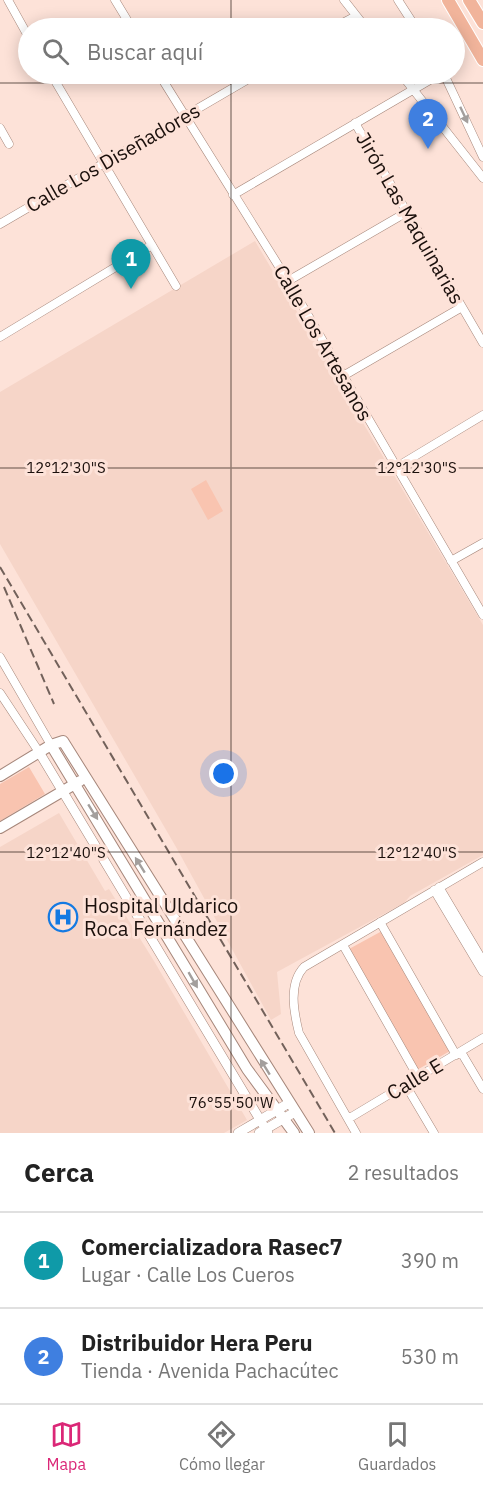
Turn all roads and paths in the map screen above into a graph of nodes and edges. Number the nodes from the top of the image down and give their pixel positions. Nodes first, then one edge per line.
1 (8, 0) edge
2 (115, 0) edge
3 (344, 0) edge
4 (398, 0) edge
5 (448, 0) edge
6 (469, 0) edge
7 (356, 15) junction
8 (18, 18) edge
9 (126, 18) edge
10 (351, 18) edge
11 (358, 18) edge
12 (410, 18) edge
13 (458, 18) edge
14 (483, 23) edge
15 (465, 29) edge
16 (483, 60) edge
17 (57, 84) edge
18 (165, 84) edge
19 (240, 84) edge
20 (410, 84) edge
21 (423, 84) edge
22 (447, 84) edge
23 (414, 89) junction
24 (185, 116) junction
25 (355, 123) junction
26 (0, 128) edge
27 (9, 144) dead end
28 (483, 157) edge
29 (104, 164) junction
30 (483, 178) edge
31 (233, 195) junction
32 (407, 212) junction
33 (0, 225) edge
34 (152, 245) junction
35 (288, 281) junction
36 (176, 286) dead end
37 (462, 307) junction
38 (0, 337) edge
39 (483, 343) edge
40 (343, 376) junction
41 (483, 415) edge
42 (395, 468) junction
43 (483, 543) edge
44 (451, 561) junction
45 (483, 615) edge
46 (0, 657) edge
47 (0, 694) edge
48 (51, 745) junction
49 (39, 752) junction
50 (0, 776) edge
51 (86, 777) junction
52 (75, 784) junction
53 (62, 792) junction
54 (0, 828) edge
55 (483, 862) edge
56 (437, 888) junction
57 (380, 922) junction
58 (343, 945) junction
59 (483, 961) edge
60 (483, 972) edge
61 (483, 1038) edge
62 (458, 1053) junction
63 (418, 1077) junction
64 (405, 1084) junction
65 (483, 1089) edge
66 (292, 1107) junction
67 (281, 1113) junction
68 (348, 1119) junction
69 (260, 1120) junction
70 (264, 1132) edge
71 (238, 1133) edge
72 (294, 1133) edge
73 (309, 1133) edge
74 (356, 1133) edge
75 (434, 1133) edge

1 - 8 street
2 - 9 street
3 - 7 street
4 - 12 street
5 - 13 main road
6 - 14 main road
7 - 10 street
7 - 11 street
15 - 16 main road
17 - 29 street
18 - 24 street, Calle Los Artesanos
19 - 24 street, Calle Los Diseñadores
20 - 23 street
21 - 23 street
22 -> 28 street
23 - 25 street
23 - 30 street
24 - 29 street, Calle Los Diseñadores
24 - 31 street, Calle Los Artesanos
25 - 31 street
25 - 32 street, Jirón Las Maquinarias
26 - 27 street
29 - 33 street, Calle Los Diseñadores
29 - 34 street
31 - 35 street, Calle Los Artesanos
32 - 35 street
32 - 37 street, Jirón Las Maquinarias
34 - 36 street
34 - 38 street
35 - 40 street, Calle Los Artesanos
37 - 39 street, Jirón Las Maquinarias
37 - 40 street
40 - 42 street, Calle Los Artesanos
41 - 42 street
42 - 44 street, Calle Los Artesanos
43 - 44 street
44 - 45 street, Calle Los Artesanos
46 - 48 street
47 - 49 street
48 - 49 main road
48 - 51 main road
48 - 52 main road
49 - 50 main road
49 - 53 street
51 - 52 main road
66 -> 51 main road
52 - 53 main road
52 -> 67 main road
53 - 54 main road
53 - 69 street
55 - 56 street
56 - 57 street
56 - 59 street
56 - 60 street
57 - 58 street
57 - 62 street
58 - 63 street
58 - 68 street
61 - 62 street, Calle E
62 - 63 street, Calle E
62 - 65 street
63 - 64 street, Calle E
64 - 68 street, Calle E
64 - 75 street
66 - 67 street
66 - 73 main road
67 - 69 street
67 - 70 street
67 - 72 main road
68 - 74 street
69 - 70 street
69 - 71 street

